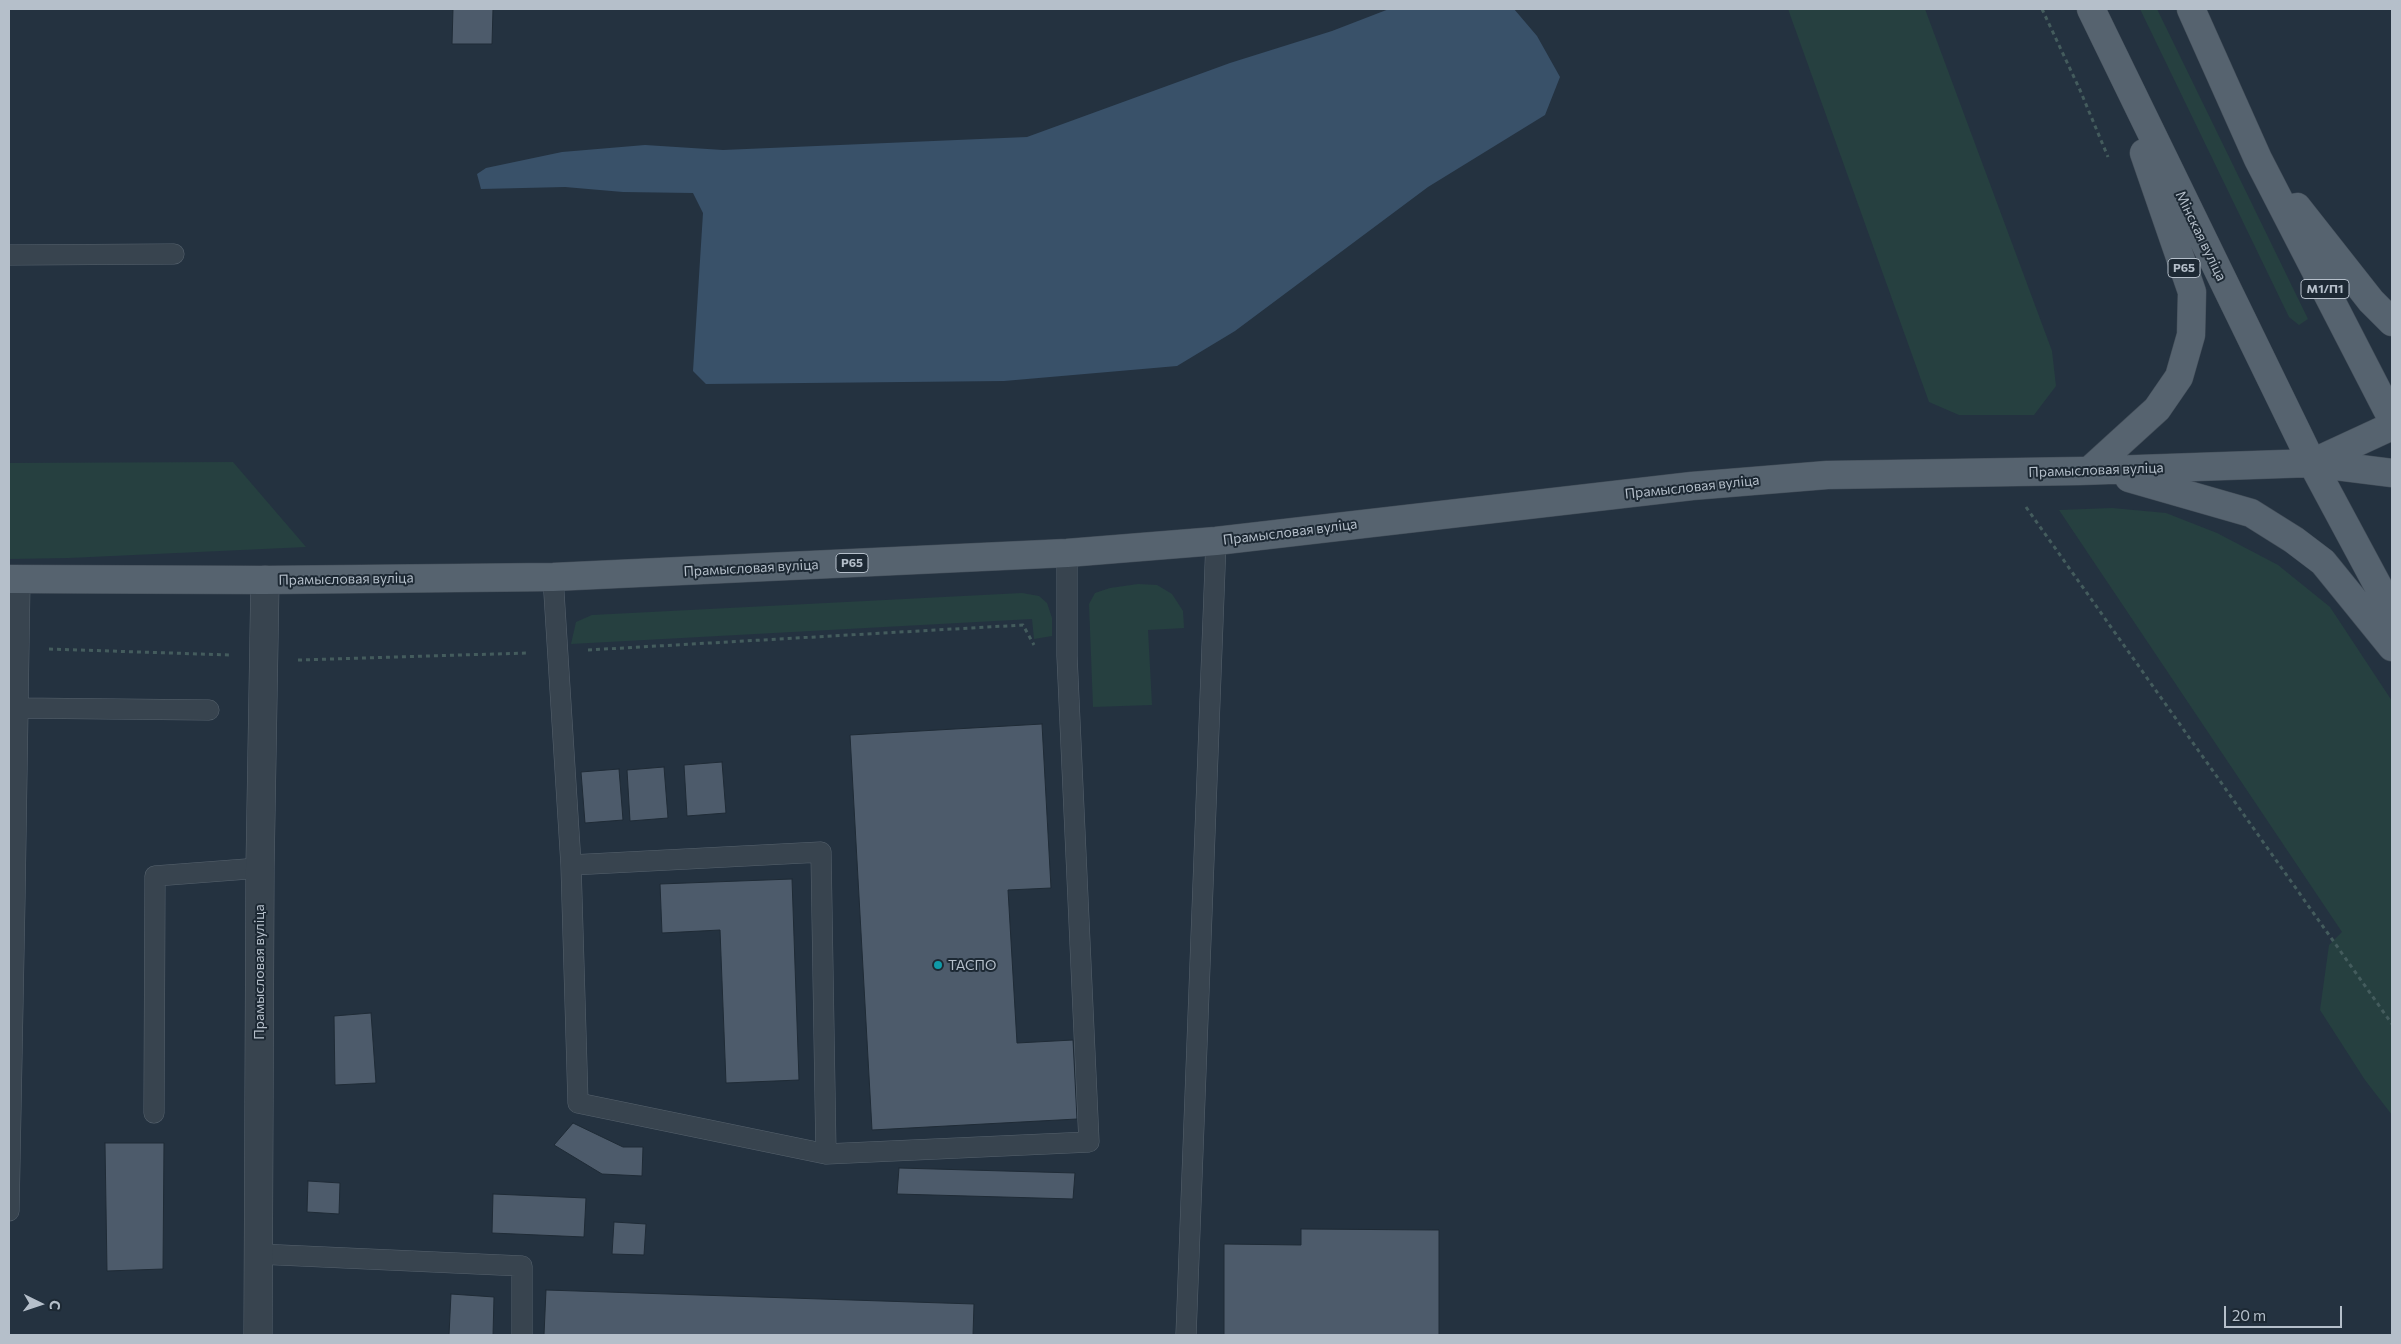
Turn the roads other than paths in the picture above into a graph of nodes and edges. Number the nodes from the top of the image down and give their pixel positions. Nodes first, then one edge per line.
1 (2091, 9) edge
2 (2191, 9) edge
3 (2105, 40) junction
4 (2258, 159) junction
5 (174, 254) dead end
6 (9, 255) edge
7 (2392, 322) edge
8 (2392, 419) edge
9 (2392, 426) edge
10 (2312, 463) junction
11 (2090, 470) junction
12 (2392, 473) edge
13 (1216, 541) junction
14 (1067, 553) junction
15 (553, 577) junction
16 (15, 579) edge
17 (265, 580) junction
18 (2392, 612) edge
19 (2392, 647) edge
20 (18, 708) junction
21 (210, 710) dead end
22 (571, 865) junction
23 (260, 868) junction
24 (12, 896) edge
25 (154, 1113) dead end
26 (826, 1154) junction
27 (9, 1211) edge
28 (258, 1254) junction
29 (258, 1335) edge
30 (522, 1335) edge
31 (1186, 1335) edge

1 - 3 main road, Мінская вуліца
2 - 4 main road, М1/П1
3 - 10 main road, Мінская вуліца
3 - 11 main road, Р65
4 - 7 main road
4 - 8 main road, М1/П1
5 - 6 lane
9 - 10 main road, Р65
10 - 11 main road, Прамысловая вуліца / Р65
10 - 12 main road, Р65
10 - 18 main road, Мінская вуліца
11 - 13 main road, Прамысловая вуліца / Р65
11 - 19 main road, Р65
13 - 14 main road, Прамысловая вуліца / Р65
13 - 31 lane
14 - 15 main road, Прамысловая вуліца / Р65
14 - 26 lane
15 - 17 main road, Прамысловая вуліца / Р65
15 - 22 lane
16 - 17 main road, Прамысловая вуліца / Р65
16 - 20 lane
17 - 23 street, Прамысловая вуліца
20 - 21 lane
20 - 24 lane
22 - 26 lane
22 - 26 lane
23 - 25 lane
23 - 28 street, Прамысловая вуліца
24 - 27 lane
28 - 29 street, Прамысловая вуліца
28 - 30 lane

